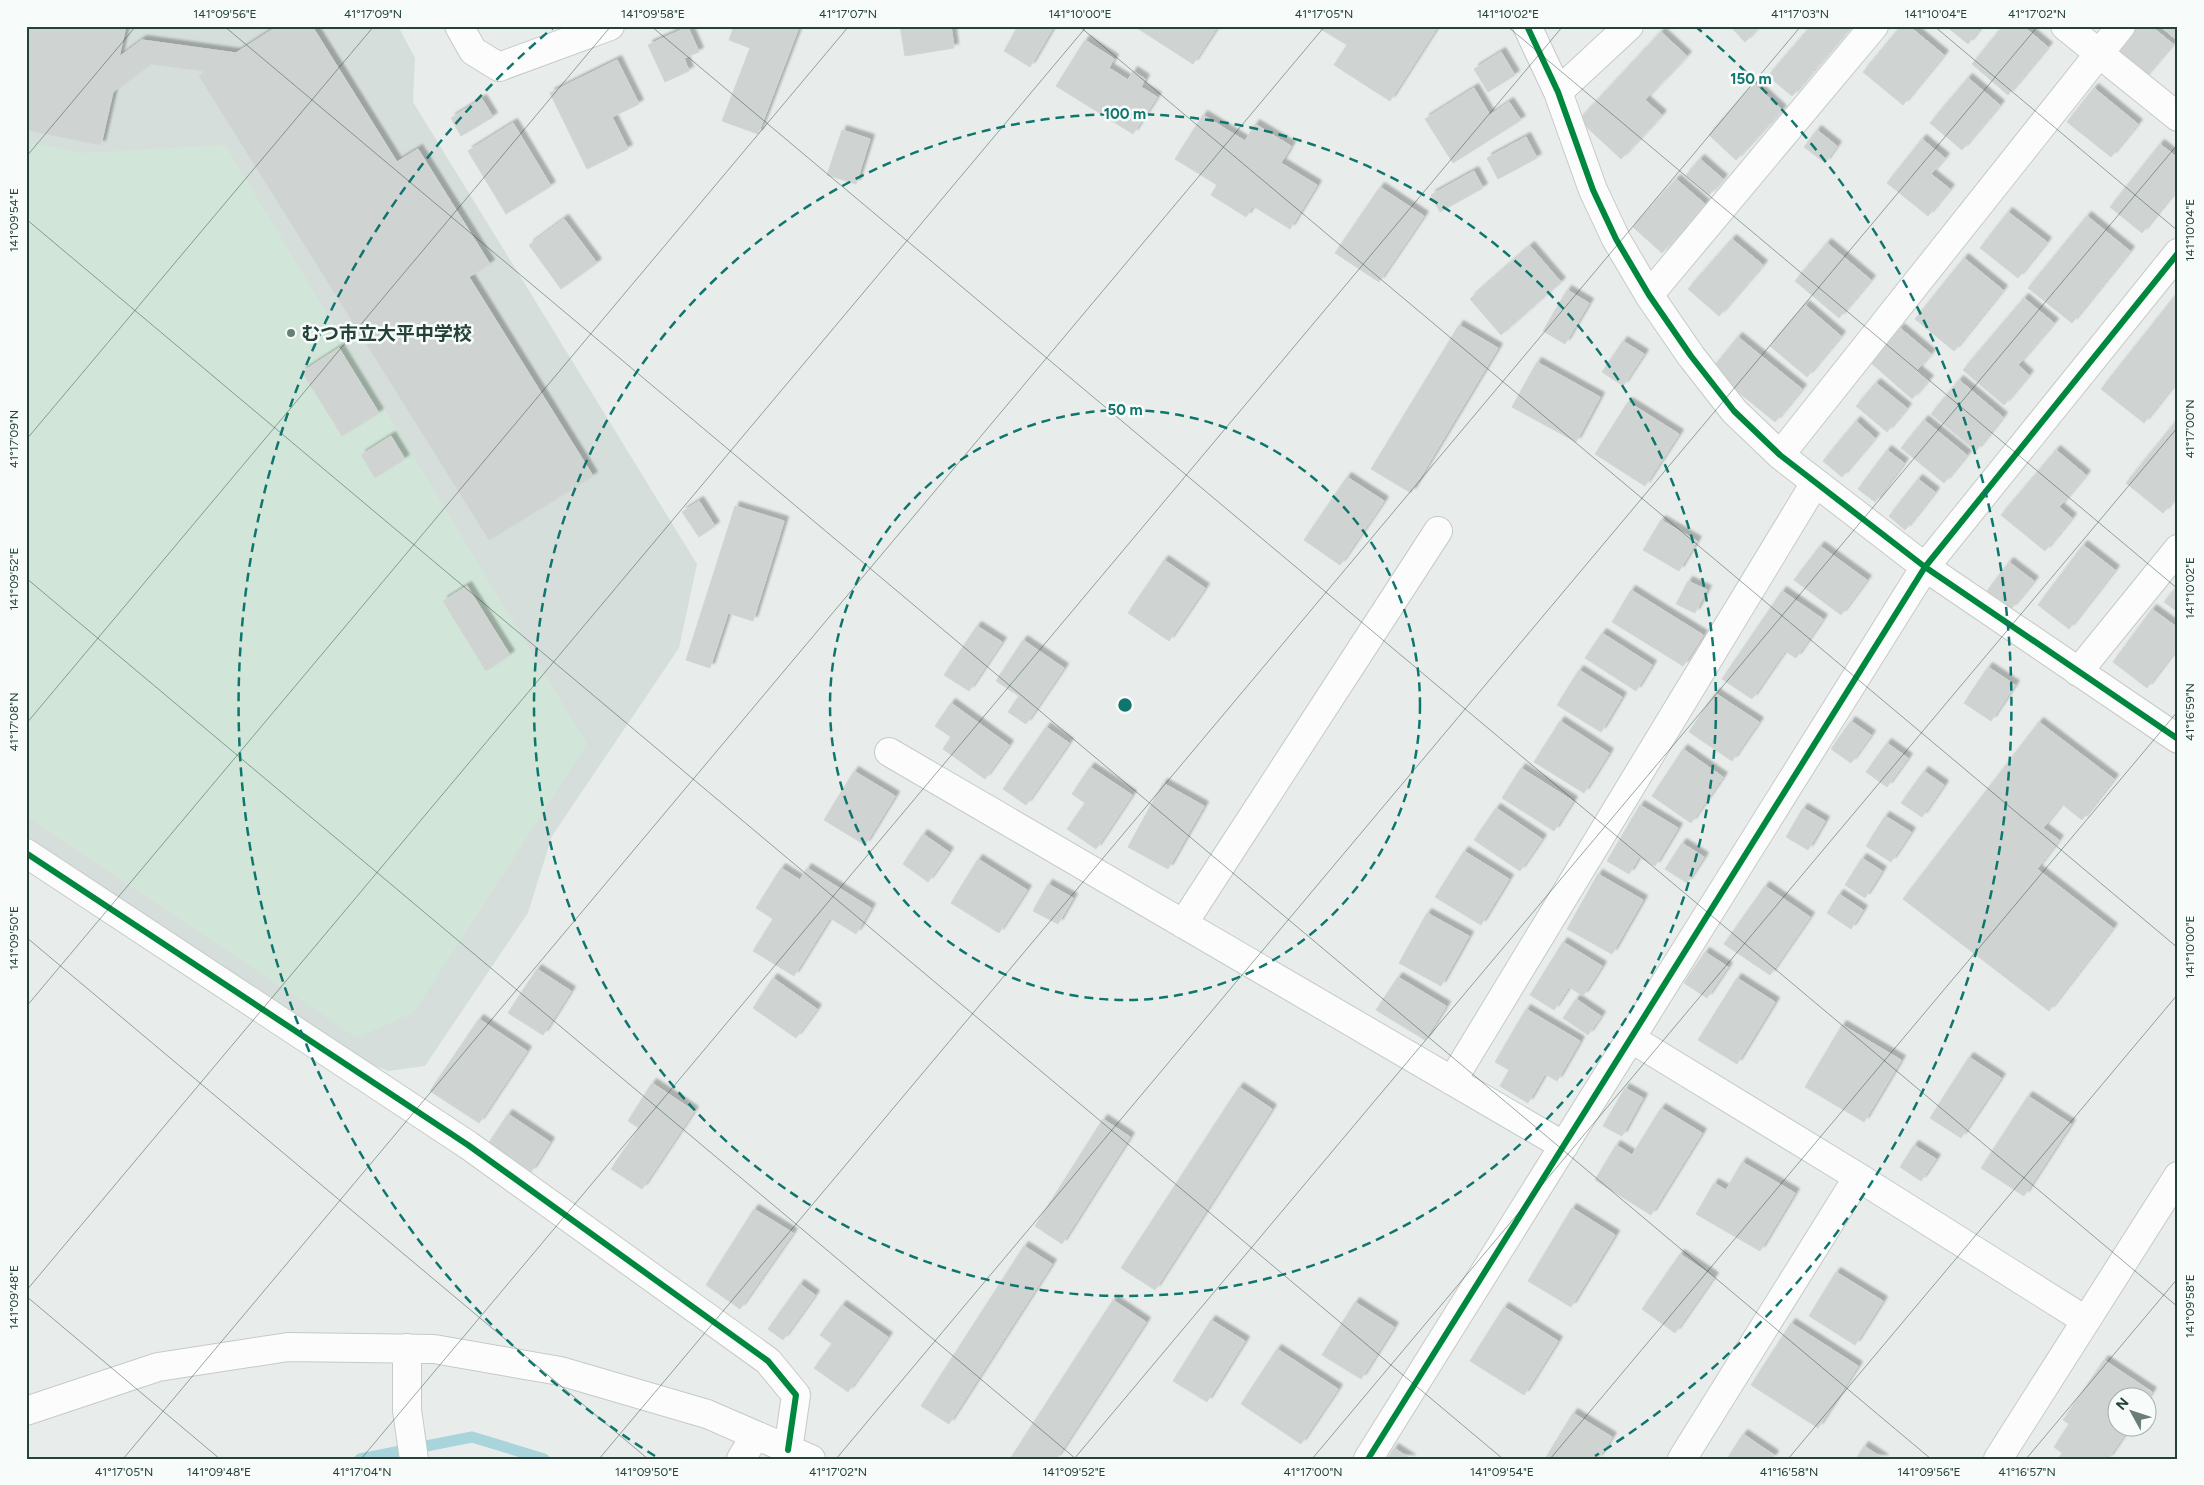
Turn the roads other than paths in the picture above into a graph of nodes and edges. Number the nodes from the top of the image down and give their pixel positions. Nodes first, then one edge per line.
1 (459, 26) edge
2 (610, 26) edge
3 (1527, 26) edge
4 (1629, 26) edge
5 (1874, 26) edge
6 (2064, 26) edge
7 (2121, 26) edge
8 (2100, 54) junction
9 (1558, 92) junction
10 (2178, 117) edge
11 (2178, 253) edge
12 (1650, 295) junction
13 (1780, 455) junction
14 (1815, 483) junction
15 (1438, 531) dead end
16 (2178, 549) edge
17 (1925, 568) junction
18 (2078, 672) junction
19 (2178, 739) edge
20 (889, 752) dead end
21 (26, 853) edge
22 (1183, 924) junction
23 (1632, 1039) junction
24 (1452, 1081) junction
25 (1564, 1146) junction
26 (2178, 1176) edge
27 (1858, 1177) junction
28 (2085, 1320) junction
29 (408, 1348) junction
30 (26, 1411) edge
31 (756, 1436) junction
32 (800, 1454) edge
33 (414, 1459) edge
34 (741, 1459) edge
35 (1368, 1459) edge
36 (1682, 1459) edge
37 (1998, 1459) edge

1 - 2 street
3 - 9 street
4 - 9 street
5 - 12 street
6 - 8 street
7 - 8 street
8 - 10 street
8 - 13 street
9 - 12 street
11 - 17 street
12 - 13 street
13 - 14 street
14 - 17 street
14 - 24 street
15 - 22 street
16 - 18 street
17 - 18 street
17 - 23 street
18 - 19 street
20 - 22 street
21 - 32 street
22 - 24 street
23 - 25 street
23 - 27 street
24 - 25 street
25 - 35 street
26 - 28 street
27 - 28 street
27 - 36 street
28 - 37 street
29 - 30 street
29 - 31 street
29 - 33 street
31 - 32 street
31 - 34 street

